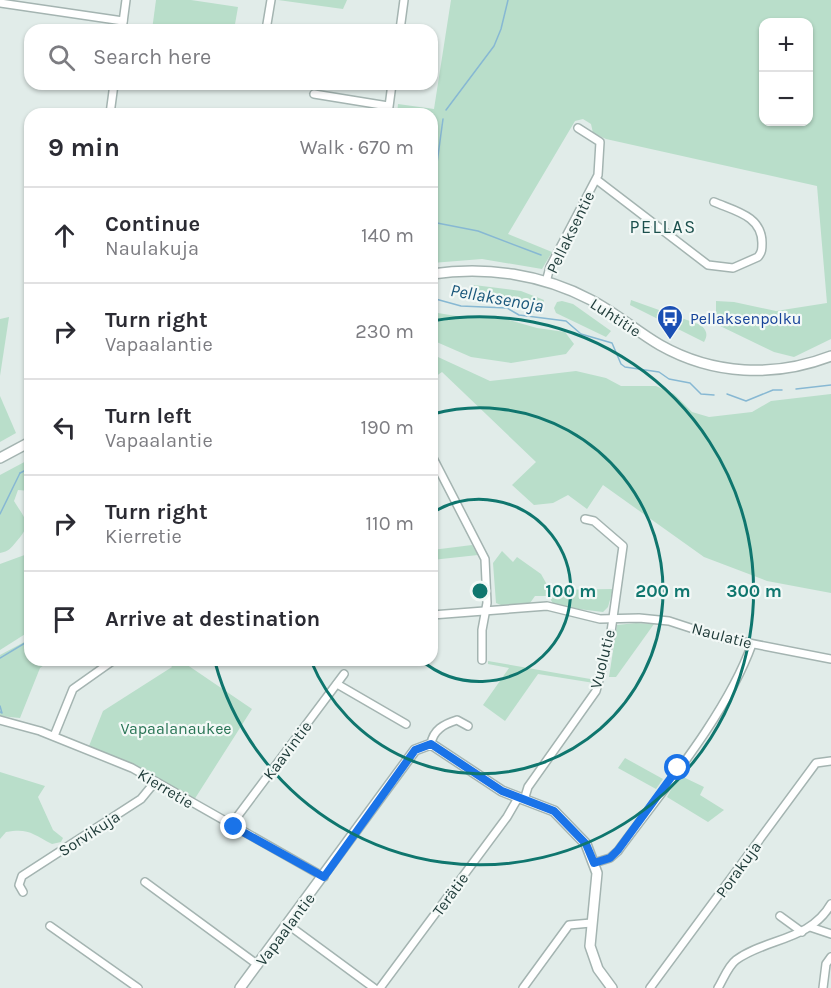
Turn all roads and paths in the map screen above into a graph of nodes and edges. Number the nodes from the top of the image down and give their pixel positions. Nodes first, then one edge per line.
1 (126, 0) edge
2 (271, 0) edge
3 (404, 0) edge
4 (0, 3) edge
5 (123, 21) junction
6 (123, 24) edge
7 (268, 24) edge
8 (401, 24) edge
9 (113, 90) edge
10 (391, 90) edge
11 (314, 94) dead end
12 (111, 108) edge
13 (379, 108) edge
14 (388, 108) edge
15 (579, 128) dead end
16 (597, 180) junction
17 (714, 202) dead end
18 (438, 274) edge
19 (546, 282) junction
20 (831, 356) edge
21 (24, 445) edge
22 (0, 458) edge
23 (438, 468) edge
24 (585, 519) dead end
25 (486, 610) junction
26 (438, 614) edge
27 (612, 620) junction
28 (752, 644) junction
29 (831, 659) edge
30 (482, 660) dead end
31 (106, 666) edge
32 (344, 674) dead end
33 (337, 684) junction
34 (0, 720) edge
35 (406, 724) dead end
36 (468, 726) dead end
37 (54, 736) junction
38 (431, 744) junction
39 (831, 761) edge
40 (155, 782) junction
41 (521, 799) junction
42 (231, 825) junction
43 (594, 863) junction
44 (324, 877) junction
45 (145, 882) dead end
46 (23, 892) dead end
47 (831, 904) edge
48 (780, 916) dead end
49 (591, 923) junction
50 (287, 924) junction
51 (50, 926) dead end
52 (810, 927) junction
53 (802, 932) junction
54 (831, 934) edge
55 (831, 957) edge
56 (258, 965) junction
57 (721, 987) edge
58 (138, 988) edge
59 (240, 988) edge
60 (374, 988) edge
61 (380, 988) edge
62 (523, 988) edge
63 (612, 988) edge
64 (650, 988) edge
65 (823, 988) edge

1 - 5 street
2 - 7 street
3 - 8 street
4 - 5 street
5 - 6 street
9 - 12 street
10 - 14 street
11 - 13 street
15 - 16 street
16 - 17 street, Pellaksentie
16 - 19 street, Pellaksentie
18 - 19 street, Luhtitie
19 - 20 street, Luhtitie
21 - 22 street
23 - 25 street
24 - 27 street, Vuolutie
25 - 26 street, Naulatie
25 - 27 street, Naulatie
25 - 30 street
27 - 28 street, Naulatie
27 - 41 street, Vuolutie
28 - 29 street, Naulatie
28 - 43 street
31 - 37 street
32 - 33 street, Kaavintie
33 - 35 street
33 - 42 street, Kaavintie
34 - 37 street, Kierretie
36 - 38 street
37 - 40 street, Kierretie
38 - 41 street
38 - 44 street, Vapaalantie
39 - 64 street, Porakuja
40 - 42 street, Kierretie
40 - 46 street, Sorvikuja
41 - 43 street
41 - 61 street, Terätie
42 - 44 street, Kierretie
43 - 49 street
44 - 50 street, Vapaalantie
45 - 56 street
47 - 52 street
48 - 53 street
49 - 62 street
49 - 63 street
50 - 56 street, Vapaalantie
50 - 60 street
51 - 58 street
52 - 53 street
52 - 54 street
53 - 57 street
55 - 65 street
56 - 59 street, Vapaalantie

